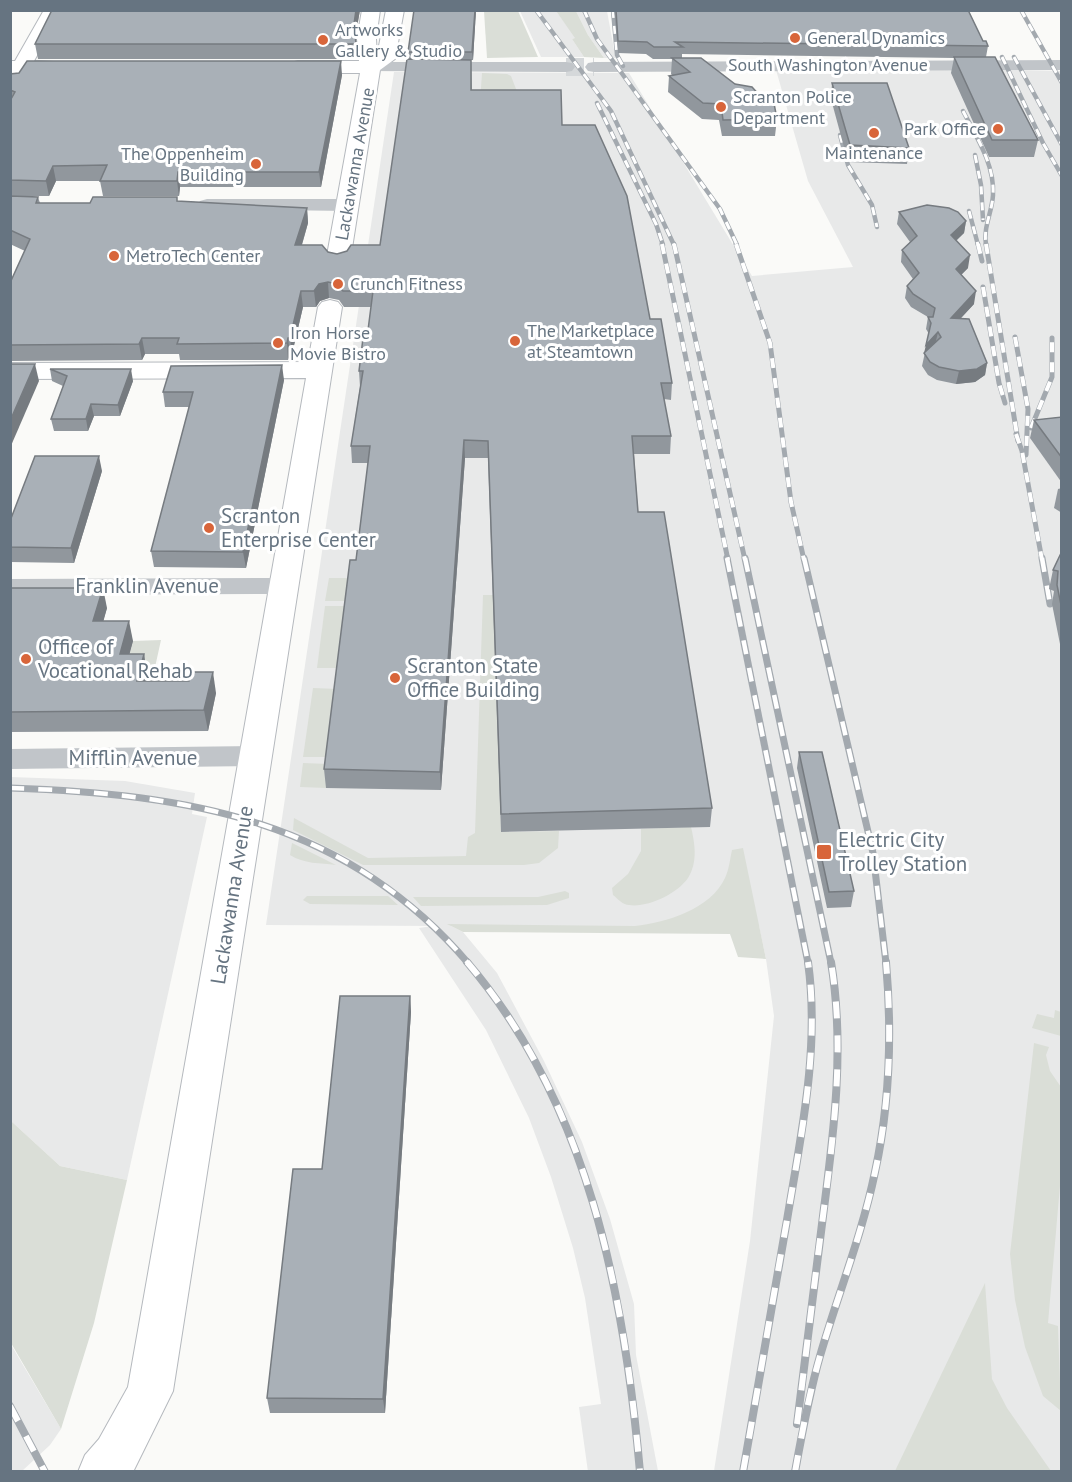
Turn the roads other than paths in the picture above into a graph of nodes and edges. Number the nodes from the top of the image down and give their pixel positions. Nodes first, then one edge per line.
1 (52, 10) edge
2 (371, 10) edge
3 (395, 10) edge
4 (1062, 64) edge
5 (16, 67) edge
6 (90, 67) edge
7 (285, 67) edge
8 (371, 67) junction
9 (567, 67) tunnel mouth
10 (594, 67) tunnel mouth
11 (10, 86) edge
12 (186, 205) edge
13 (348, 205) junction
14 (338, 261) edge
15 (330, 307) dead end
16 (320, 369) junction
17 (10, 371) edge
18 (10, 586) edge
19 (284, 586) junction
20 (255, 756) junction
21 (10, 759) edge
22 (102, 1472) edge

1 - 5 main road
2 - 8 main road, Lackawanna Avenue
3 - 8 main road, Lackawanna Avenue
4 - 10 street, South Washington Avenue
5 - 6 main road
5 - 11 main road
7 - 8 main road
8 - 9 street
8 - 13 main road, Lackawanna Avenue
12 - 13 street
13 - 14 main road, Lackawanna Avenue
15 - 16 main road, Lackawanna Avenue
16 - 17 main road
16 - 19 main road, Lackawanna Avenue
18 - 19 street, Franklin Avenue
19 - 20 main road, Lackawanna Avenue
20 - 21 street, Mifflin Avenue
20 - 22 main road, Lackawanna Avenue

